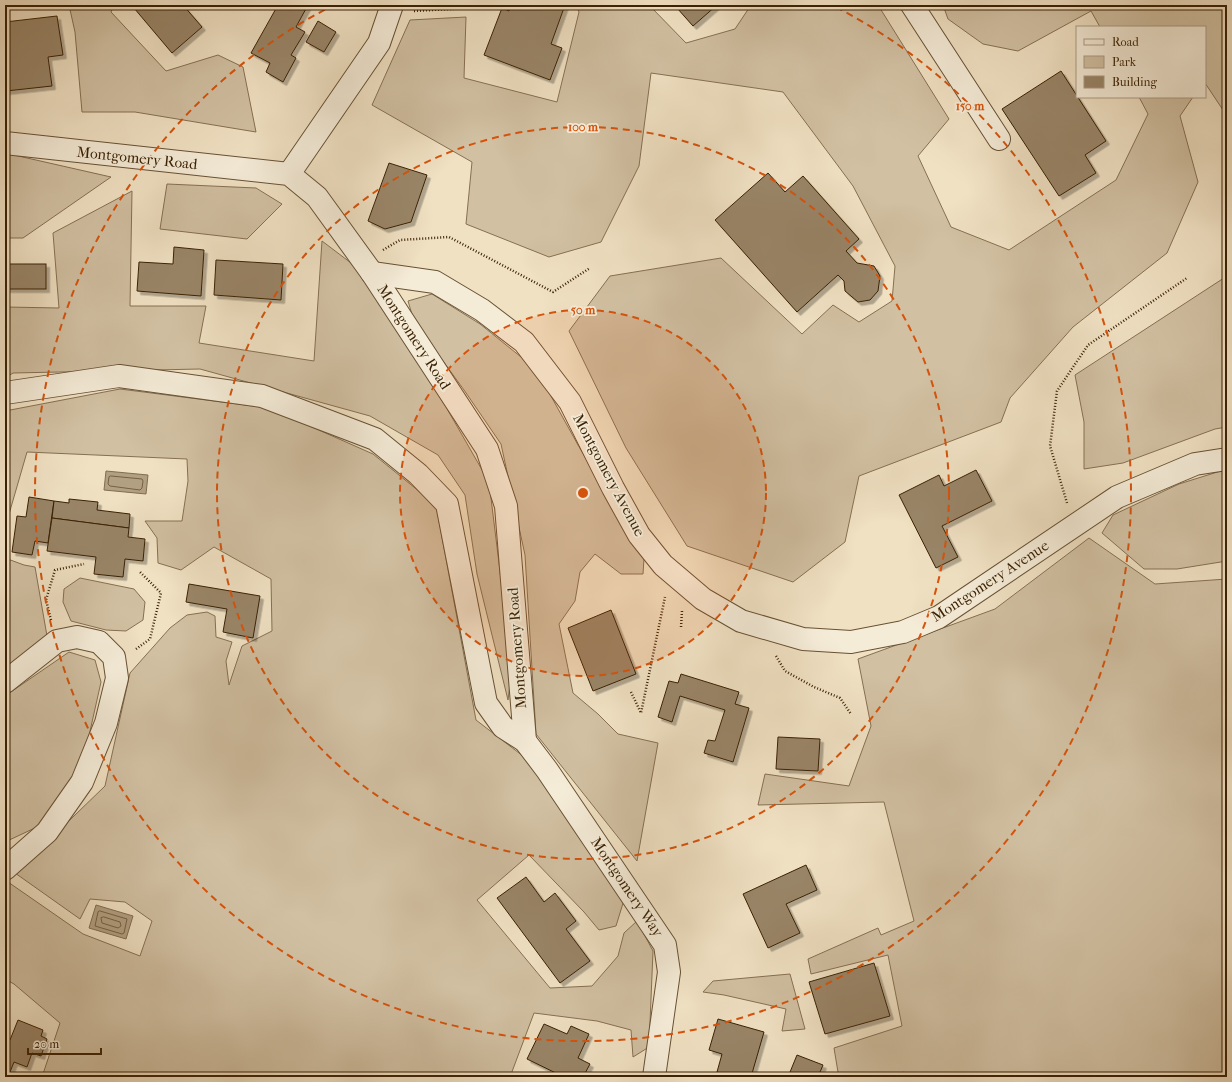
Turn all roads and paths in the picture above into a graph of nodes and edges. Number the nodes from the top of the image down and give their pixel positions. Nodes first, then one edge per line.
1 (912, 5) edge
2 (488, 7) dead end
3 (391, 8) edge
4 (999, 139) dead end
5 (5, 143) edge
6 (289, 174) junction
7 (368, 267) junction
8 (590, 268) dead end
9 (1187, 278) dead end
10 (5, 393) edge
11 (1227, 459) edge
12 (1074, 526) junction
13 (84, 564) dead end
14 (139, 571) dead end
15 (670, 571) junction
16 (757, 626) junction
17 (57, 641) junction
18 (115, 665) junction
19 (5, 682) edge
20 (631, 692) dead end
21 (850, 714) dead end
22 (525, 741) junction
23 (5, 869) edge
24 (654, 1077) edge

1 - 4 street
2 - 3 path
3 - 6 street
5 - 6 street, Montgomery Road
6 - 7 street, Montgomery Road
7 - 8 path
7 - 15 street, Montgomery Avenue
7 - 22 street, Montgomery Road
9 - 12 path
10 - 22 street, Montgomery Road
11 - 12 street, Montgomery Avenue
12 - 16 street, Montgomery Avenue
13 - 17 path
14 - 18 path
15 - 16 street, Montgomery Avenue
15 - 20 path
16 - 21 path
17 - 18 street
17 - 19 street
18 - 23 street
22 - 24 street, Montgomery Way

